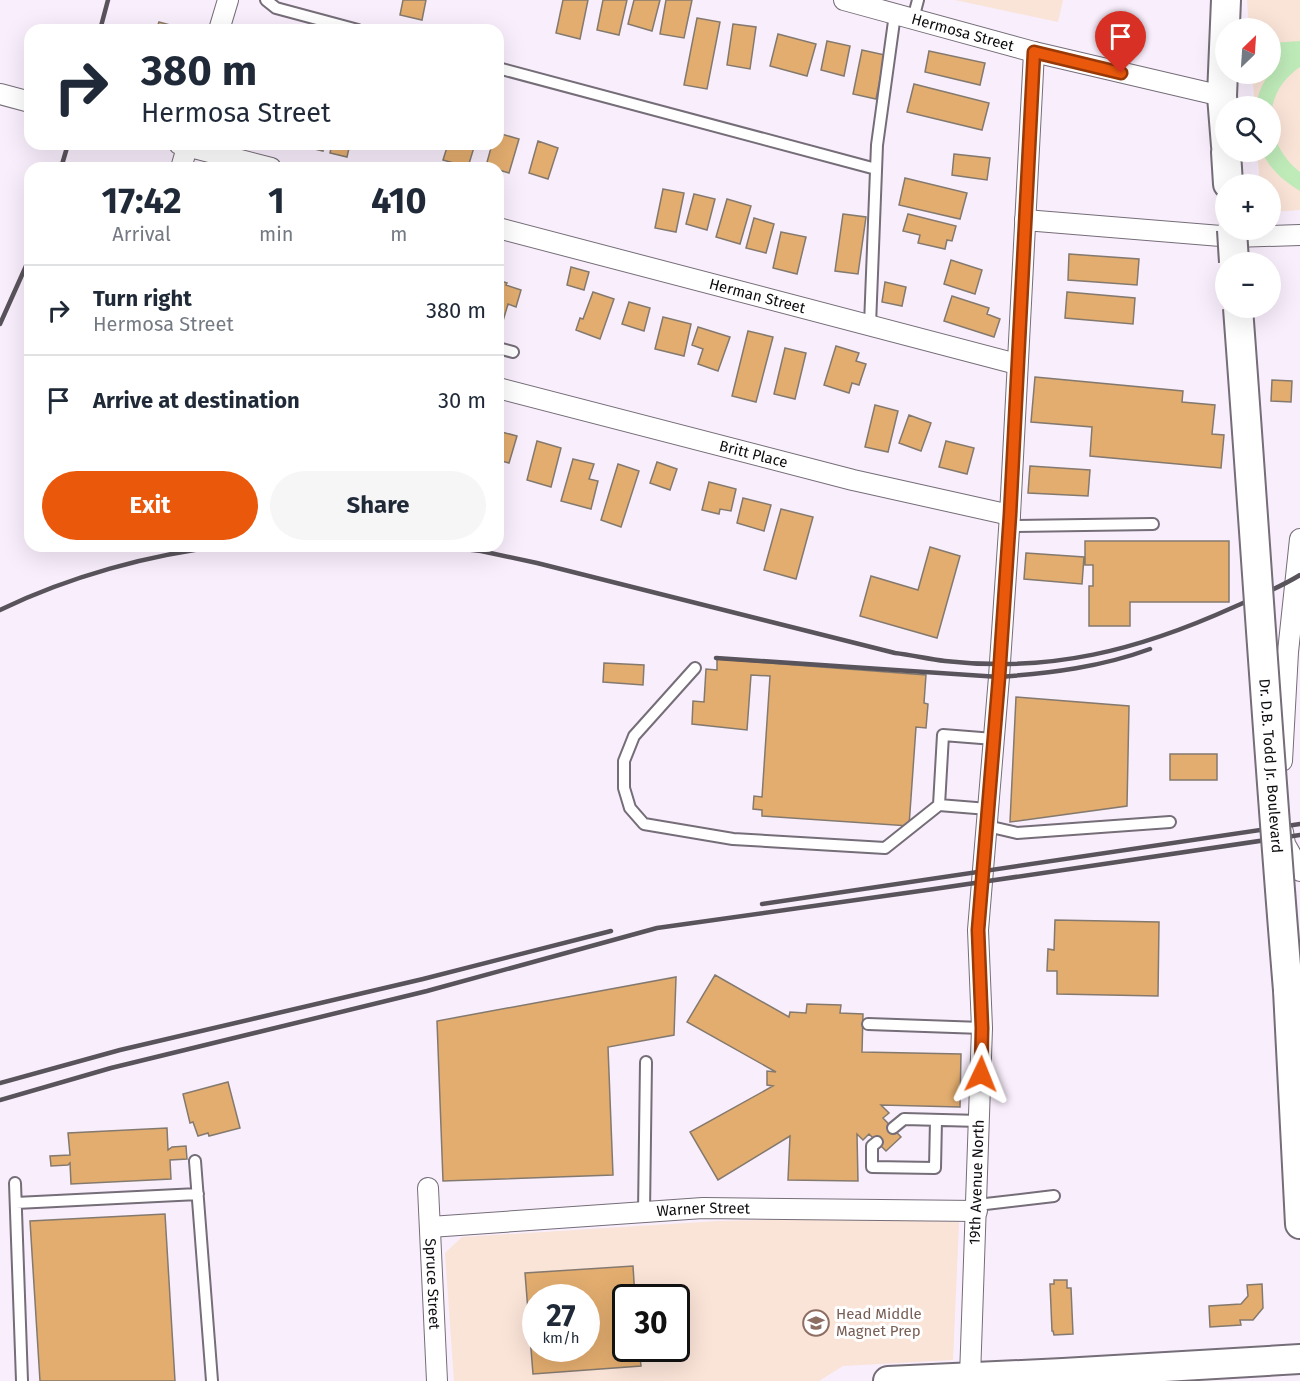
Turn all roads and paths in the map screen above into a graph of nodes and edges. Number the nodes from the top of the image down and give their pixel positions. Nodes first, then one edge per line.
1 (228, 0) edge
2 (266, 0) edge
3 (844, 0) edge
4 (1226, 0) edge
5 (909, 11) edge
6 (221, 24) edge
7 (336, 24) edge
8 (1034, 52) junction
9 (504, 70) edge
10 (0, 93) edge
11 (1222, 96) joint
12 (24, 100) edge
13 (204, 150) edge
14 (249, 162) edge
15 (876, 169) junction
16 (1025, 220) junction
17 (504, 230) edge
18 (1300, 235) edge
19 (1239, 318) edge
20 (870, 326) junction
21 (504, 350) edge
22 (513, 352) dead end
23 (1017, 364) junction
24 (504, 390) edge
25 (1009, 520) junction
26 (1153, 524) dead end
27 (1300, 539) edge
28 (695, 668) dead end
29 (994, 739) junction
30 (939, 805) junction
31 (987, 818) junction
32 (1170, 822) dead end
33 (1300, 871) edge
34 (868, 1024) dead end
35 (982, 1028) junction
36 (646, 1062) dead end
37 (936, 1120) junction
38 (980, 1121) junction
39 (893, 1128) dead end
40 (877, 1142) dead end
41 (195, 1161) dead end
42 (15, 1183) dead end
43 (428, 1188) dead end
44 (198, 1194) junction
45 (1054, 1196) dead end
46 (16, 1203) junction
47 (977, 1208) junction
48 (1300, 1210) edge
49 (644, 1212) junction
50 (430, 1227) junction
51 (1300, 1359) edge
52 (1063, 1377) edge
53 (964, 1378) edge
54 (22, 1381) edge
55 (212, 1381) edge
56 (437, 1381) edge
57 (888, 1381) edge

1 - 6 street
2 - 7 lane
3 - 5 street, Hermosa Street
4 - 11 main road
5 - 8 street, Hermosa Street
5 - 15 lane
8 - 11 street, Hermosa Street
8 - 16 street, 19th Avenue North
9 - 15 lane
10 - 12 street
13 - 14 street
15 - 20 lane
16 - 18 street
16 - 23 street, 19th Avenue North
17 - 20 street, Herman Street
19 - 48 main road, Dr. D.B. Todd Jr. Boulevard, bridge
20 - 23 street, Herman Street
21 - 22 lane
23 - 25 street, 19th Avenue North
24 - 25 street, Britt Place
25 - 26 lane
25 - 29 street, 19th Avenue North
27 - 33 street
28 - 30 lane
29 - 30 lane
29 - 31 street, 19th Avenue North
30 - 31 lane
31 - 32 lane
31 - 35 street, 19th Avenue North
34 - 35 lane
35 - 38 street, 19th Avenue North
36 - 49 lane
37 - 38 lane
37 - 39 lane
37 - 40 lane
38 - 47 street, 19th Avenue North
41 - 44 lane
42 - 46 lane
43 - 50 street, Spruce Street
44 - 46 lane
44 - 55 lane
45 - 47 lane
46 - 54 lane
47 - 49 street, Warner Street
47 - 53 street, 19th Avenue North
49 - 50 street, Warner Street
50 - 56 street, Spruce Street
51 - 52 main road
52 - 53 main road
53 - 57 main road

